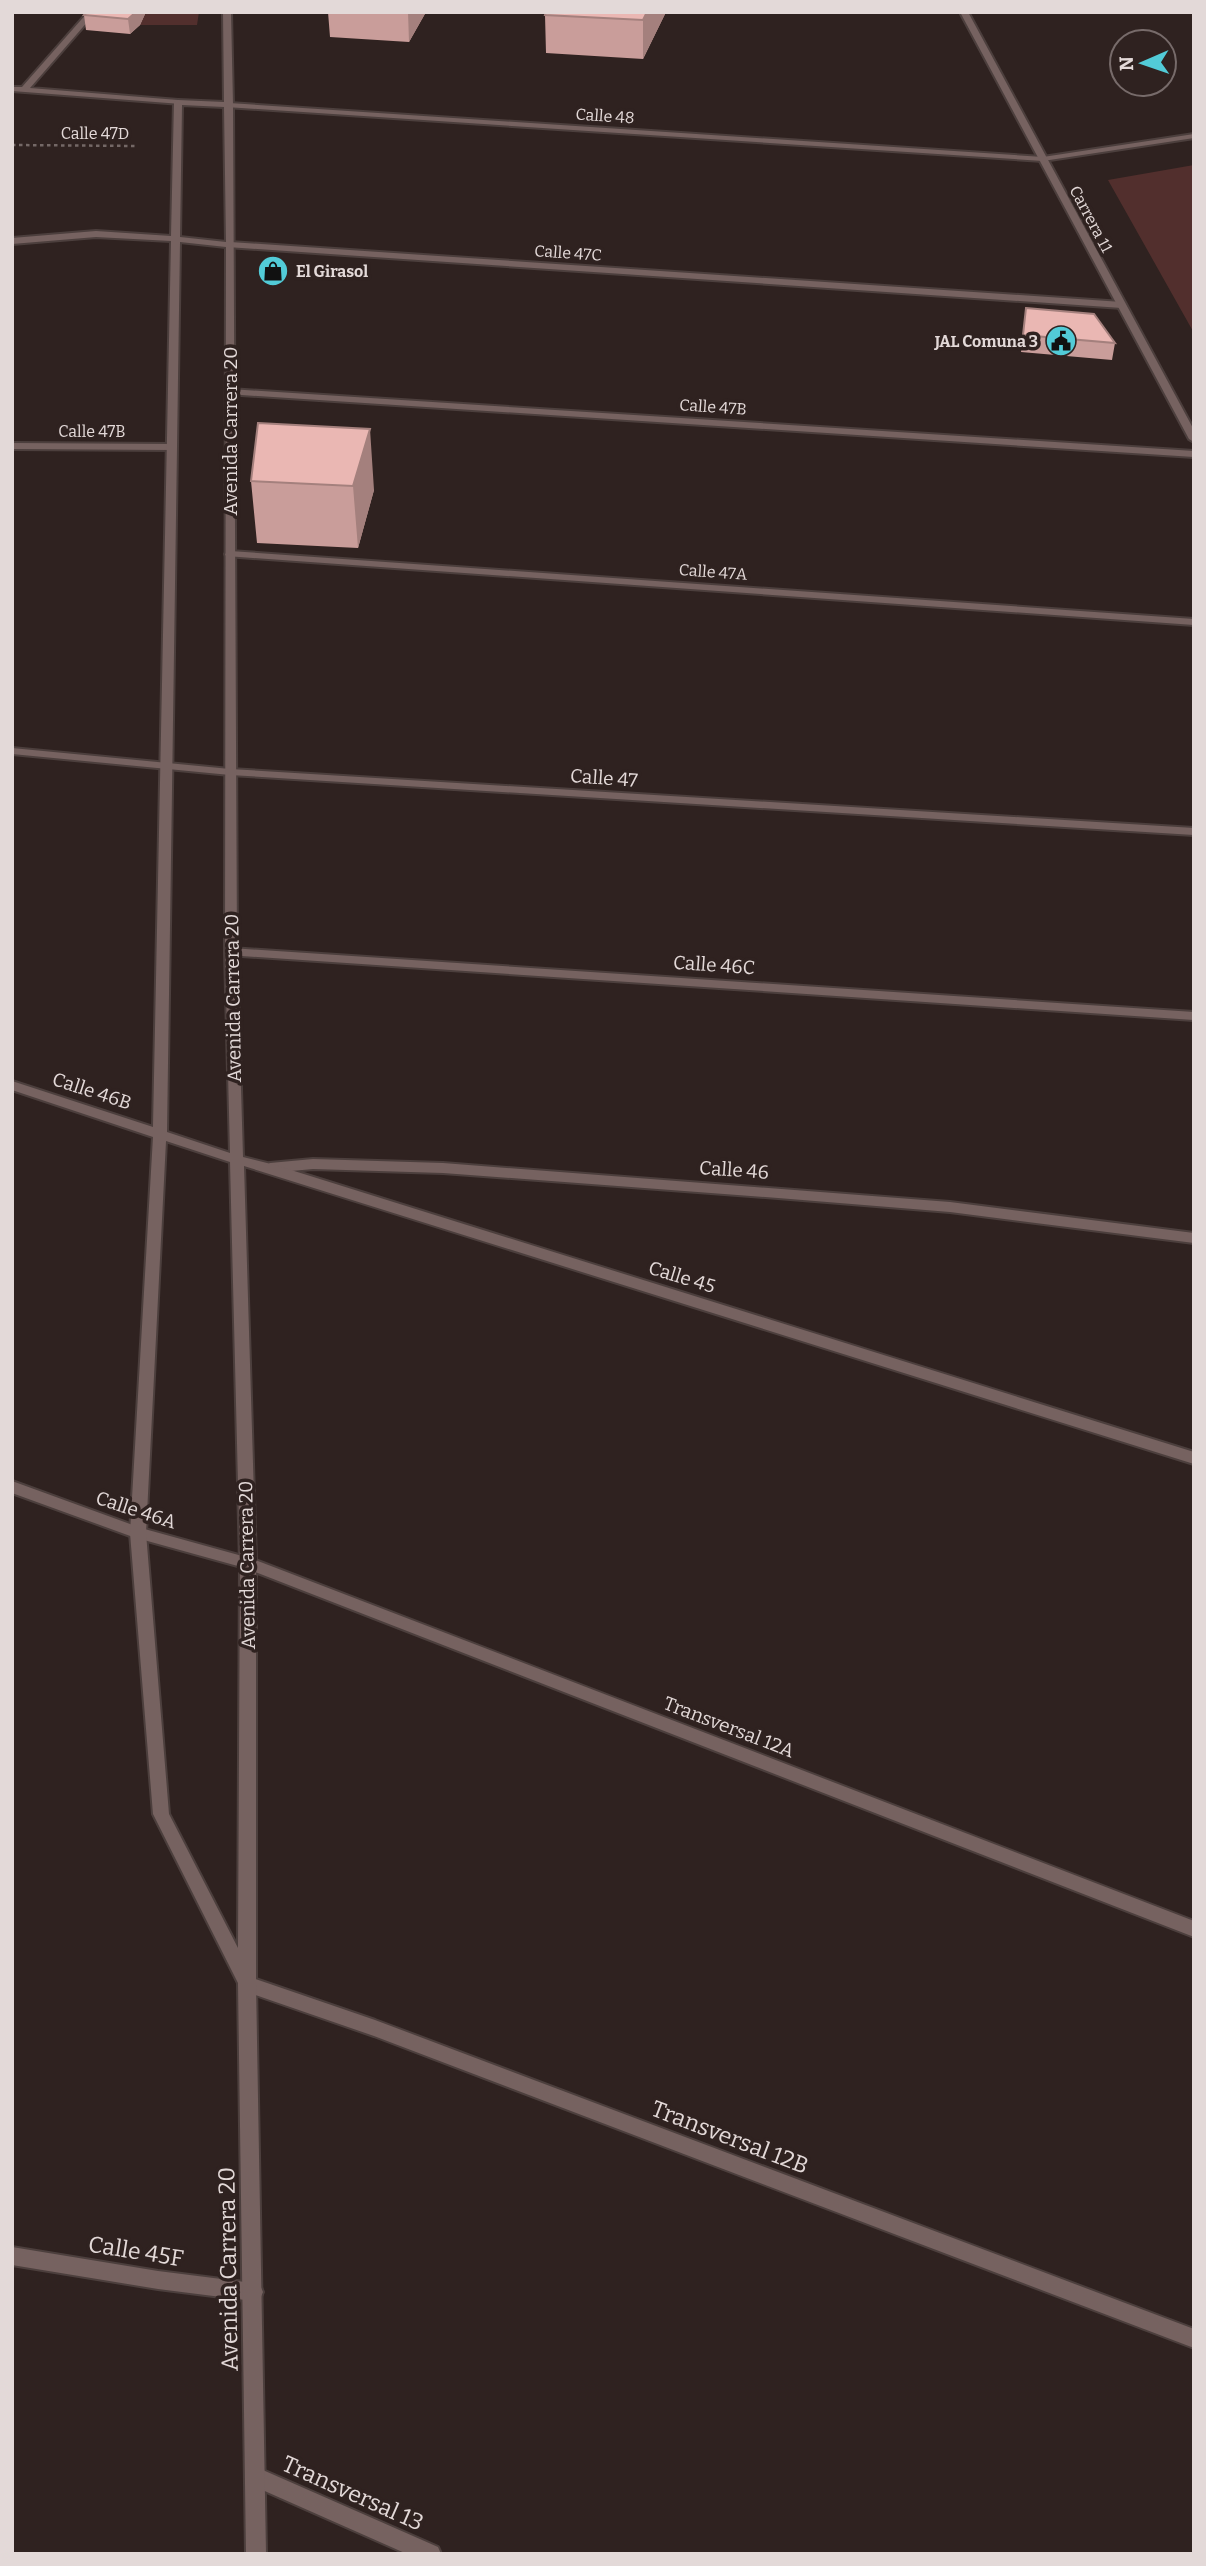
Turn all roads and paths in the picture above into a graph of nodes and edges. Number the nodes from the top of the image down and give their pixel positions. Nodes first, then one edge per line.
1 (92, 12) edge
2 (227, 12) edge
3 (964, 12) edge
4 (12, 89) edge
5 (24, 90) junction
6 (178, 102) junction
7 (229, 105) junction
8 (1194, 136) edge
9 (12, 145) edge
10 (177, 146) junction
11 (1043, 159) junction
12 (175, 238) junction
13 (12, 241) edge
14 (230, 245) junction
15 (1122, 305) junction
16 (230, 391) junction
17 (1194, 439) edge
18 (12, 446) edge
19 (172, 447) junction
20 (1194, 454) edge
21 (230, 554) junction
22 (1194, 622) edge
23 (12, 751) edge
24 (166, 768) junction
25 (230, 772) junction
26 (1194, 832) edge
27 (232, 952) junction
28 (1194, 1016) edge
29 (12, 1085) edge
30 (160, 1133) junction
31 (237, 1160) junction
32 (270, 1168) junction
33 (1194, 1238) edge
34 (1194, 1458) edge
35 (12, 1488) edge
36 (138, 1533) junction
37 (248, 1563) junction
38 (1194, 1929) edge
39 (247, 1984) junction
40 (12, 2256) edge
41 (253, 2292) junction
42 (1194, 2339) edge
43 (256, 2477) junction
44 (256, 2554) edge
45 (431, 2554) edge

1 - 5 street
2 - 7 street, Avenida Carrera 20
3 - 11 street, Carrera 11
4 - 5 street, Calle 48
5 - 6 street, Calle 48
6 - 7 street, Calle 48
6 - 10 street, Avenida Carrera 20
7 - 11 street, Calle 48
7 - 14 street, Avenida Carrera 20
8 - 11 street, Calle 48
9 - 10 path, Calle 47D
10 - 12 street, Avenida Carrera 20
11 - 15 street, Carrera 11
12 - 13 street, Calle 47C
12 - 14 street, Calle 47C
12 - 19 street, Avenida Carrera 20
14 - 15 street, Calle 47C
14 - 16 street, Avenida Carrera 20
15 - 17 street, Carrera 11
16 - 20 street, Calle 47B
16 - 21 street, Avenida Carrera 20
18 - 19 street, Calle 47B
19 - 24 street, Avenida Carrera 20
21 - 22 street, Calle 47A
21 - 25 street, Avenida Carrera 20
23 - 24 street, Calle 47
24 - 25 street, Calle 47
24 - 30 street, Avenida Carrera 20
25 - 26 street, Calle 47
25 - 27 street, Avenida Carrera 20
27 - 28 street, Calle 46C
27 - 31 street, Avenida Carrera 20
29 - 30 street, Calle 46B
30 - 31 street, Calle 45
30 - 36 street, Avenida Carrera 20
31 - 32 street, Calle 45
31 - 37 street, Avenida Carrera 20
32 - 33 street, Calle 46
32 - 34 street, Calle 45
35 - 36 street, Calle 46A
36 - 37 street, Calle 46A
36 - 39 street, Avenida Carrera 20
37 - 38 street, Transversal 12A
37 - 39 street, Avenida Carrera 20
39 - 41 street, Avenida Carrera 20
39 - 42 street, Transversal 12B
40 - 41 street, Calle 45F
41 - 43 street, Avenida Carrera 20
43 - 44 street, Avenida Carrera 20
43 - 45 street, Transversal 13

